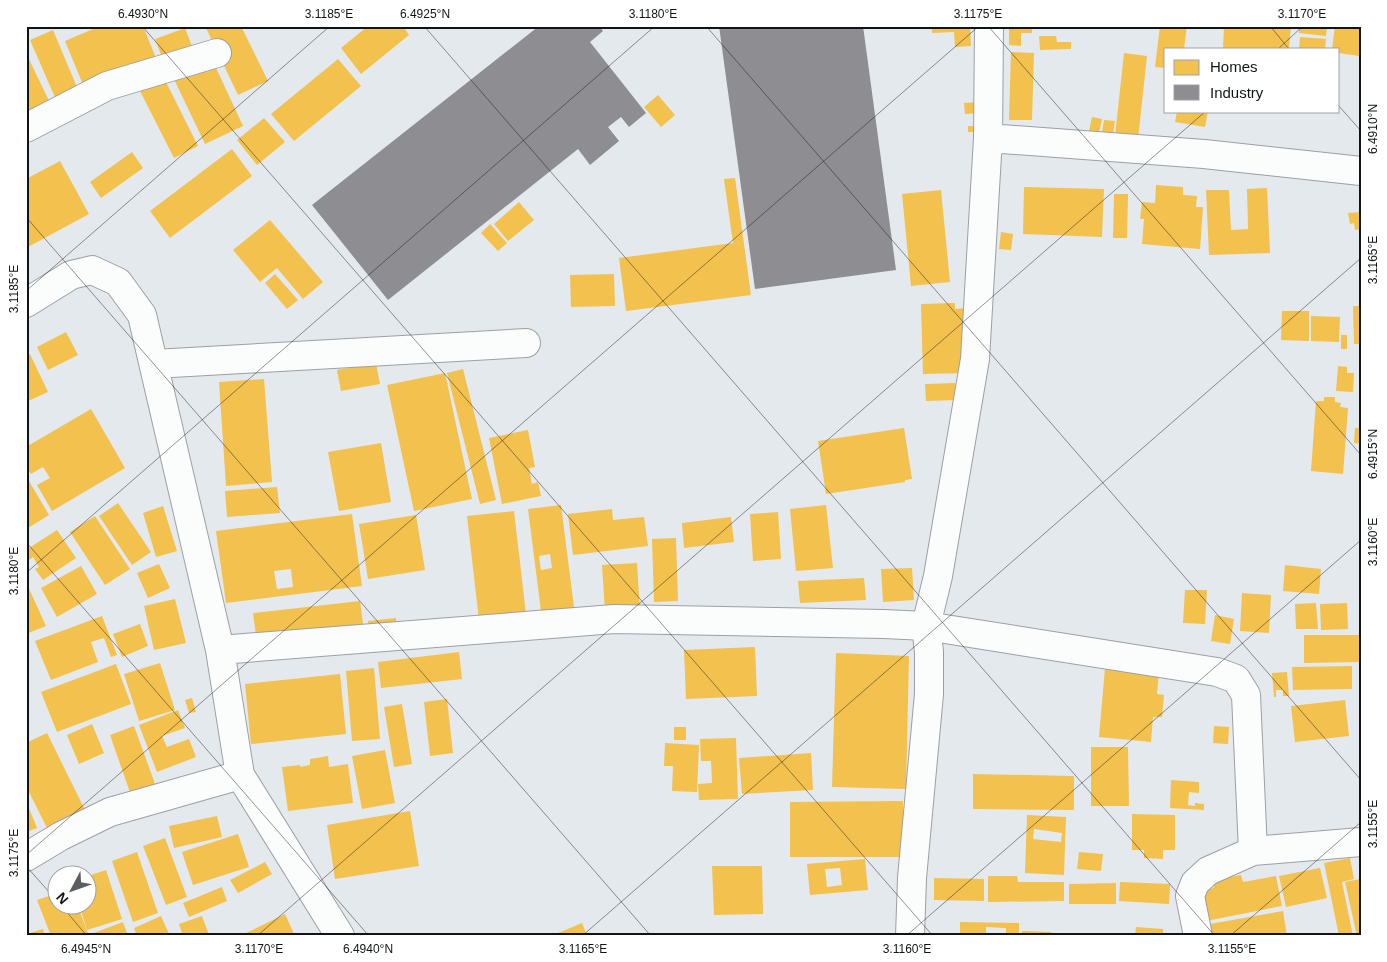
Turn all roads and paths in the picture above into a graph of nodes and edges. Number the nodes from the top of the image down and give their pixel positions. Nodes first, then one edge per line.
1 (988, 26) edge
2 (216, 53) dead end
3 (26, 128) edge
4 (988, 138) junction
5 (1361, 171) edge
6 (26, 303) edge
7 (526, 343) dead end
8 (154, 364) junction
9 (926, 626) junction
10 (220, 650) junction
11 (240, 775) junction
12 (1361, 842) edge
13 (1253, 851) junction
14 (26, 857) edge
15 (340, 936) edge
16 (910, 936) edge
17 (1198, 936) edge

1 - 4 street
2 - 3 street
4 - 5 street
4 - 9 street
6 - 8 street
7 - 8 street
8 - 10 street
9 - 10 street
9 - 13 street
9 - 16 street
10 - 11 street
11 - 14 street
11 - 15 street
12 - 13 street
13 - 17 street

